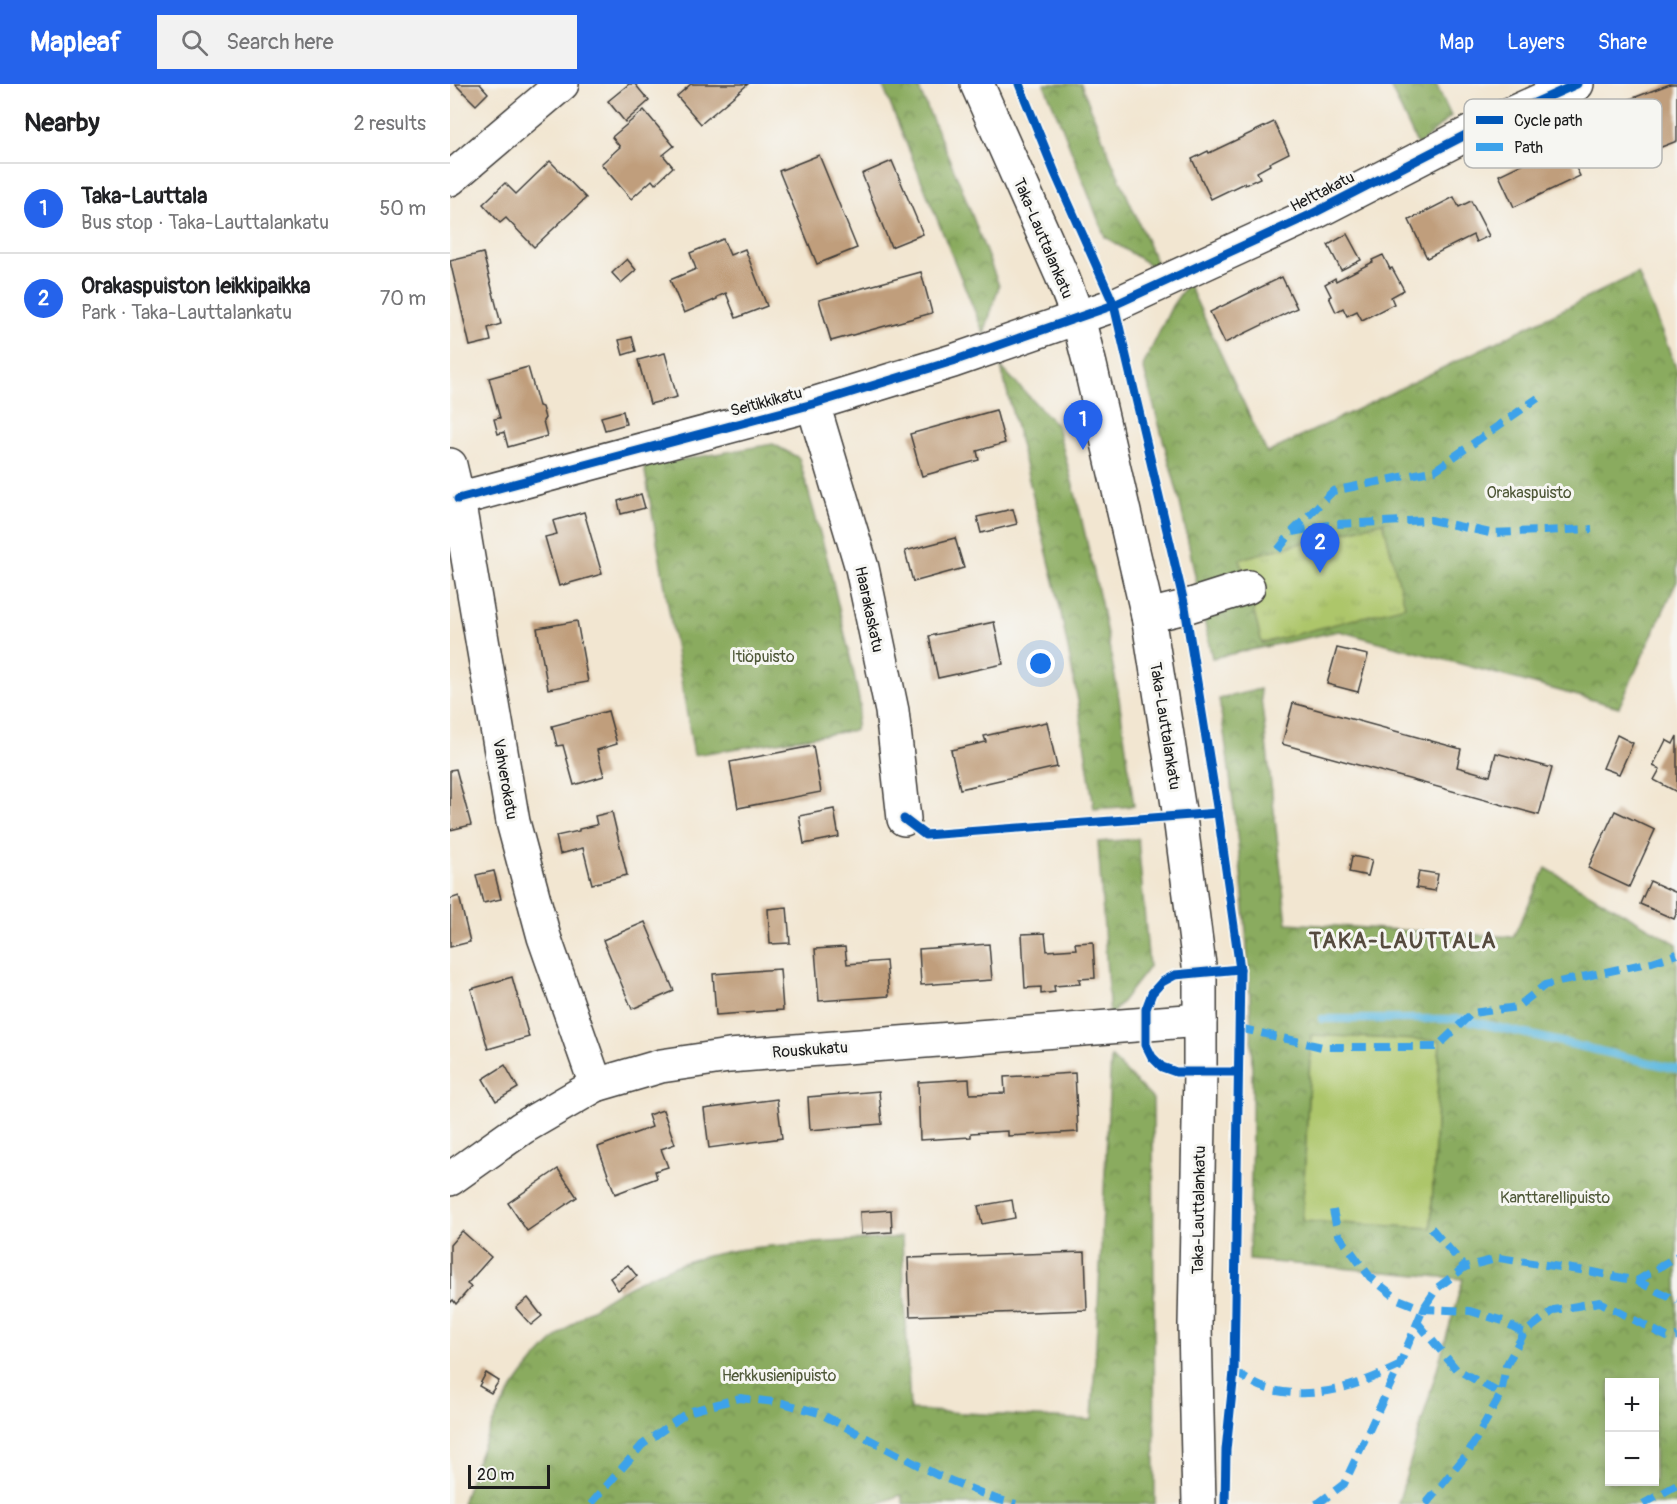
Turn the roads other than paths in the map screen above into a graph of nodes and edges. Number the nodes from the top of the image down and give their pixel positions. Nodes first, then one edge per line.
1 (562, 84) edge
2 (977, 84) edge
3 (1577, 84) edge
4 (1543, 99) edge
5 (1464, 136) edge
6 (450, 179) edge
7 (1078, 318) junction
8 (813, 404) junction
9 (450, 465) edge
10 (458, 499) junction
11 (1248, 587) dead end
12 (1148, 616) junction
13 (904, 819) dead end
14 (1200, 1020) junction
15 (596, 1085) junction
16 (450, 1179) edge
17 (1199, 1504) edge

1 - 6 street
2 - 7 street, Taka-Lauttalankatu
3 - 4 street, Helttakatu
5 - 7 street, Helttakatu
7 - 8 street, Seitikkikatu
7 - 12 street, Taka-Lauttalankatu
8 - 10 street, Seitikkikatu
8 - 13 street, Haarakaskatu
9 - 10 street, Vahverokatu
10 - 15 street, Vahverokatu
11 - 12 street
12 - 14 street, Taka-Lauttalankatu
14 - 15 street, Rouskukatu
14 - 17 street, Taka-Lauttalankatu
15 - 16 street, Rouskukatu

